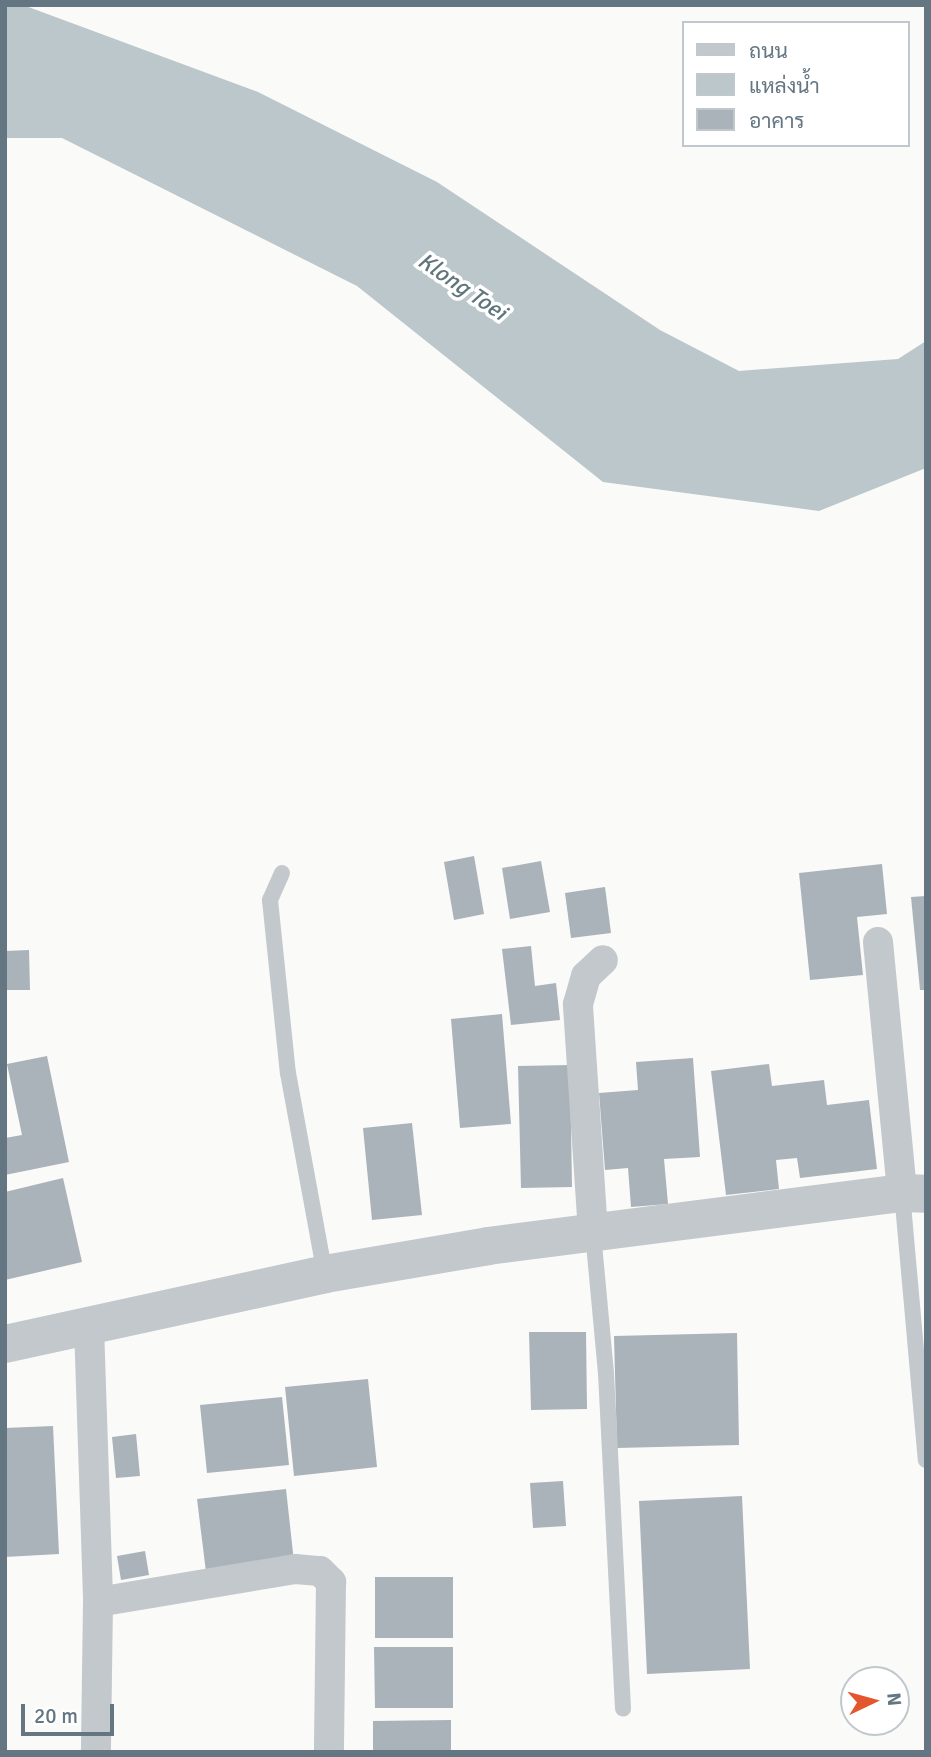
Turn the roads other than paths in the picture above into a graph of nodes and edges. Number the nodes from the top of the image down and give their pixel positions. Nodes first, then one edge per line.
1 (282, 873) dead end
2 (878, 942) dead end
3 (603, 960) dead end
4 (914, 1193) edge
5 (593, 1232) junction
6 (325, 1274) junction
7 (89, 1326) junction
8 (5, 1344) edge
9 (926, 1460) edge
10 (98, 1602) junction
11 (623, 1709) dead end
12 (96, 1752) edge
13 (329, 1752) edge

1 - 6 lane
2 - 4 street
3 - 5 street
4 - 5 street
4 - 9 lane
5 - 6 street
5 - 11 lane
6 - 7 street
7 - 8 street
7 - 10 street
10 - 12 street
10 - 13 street

